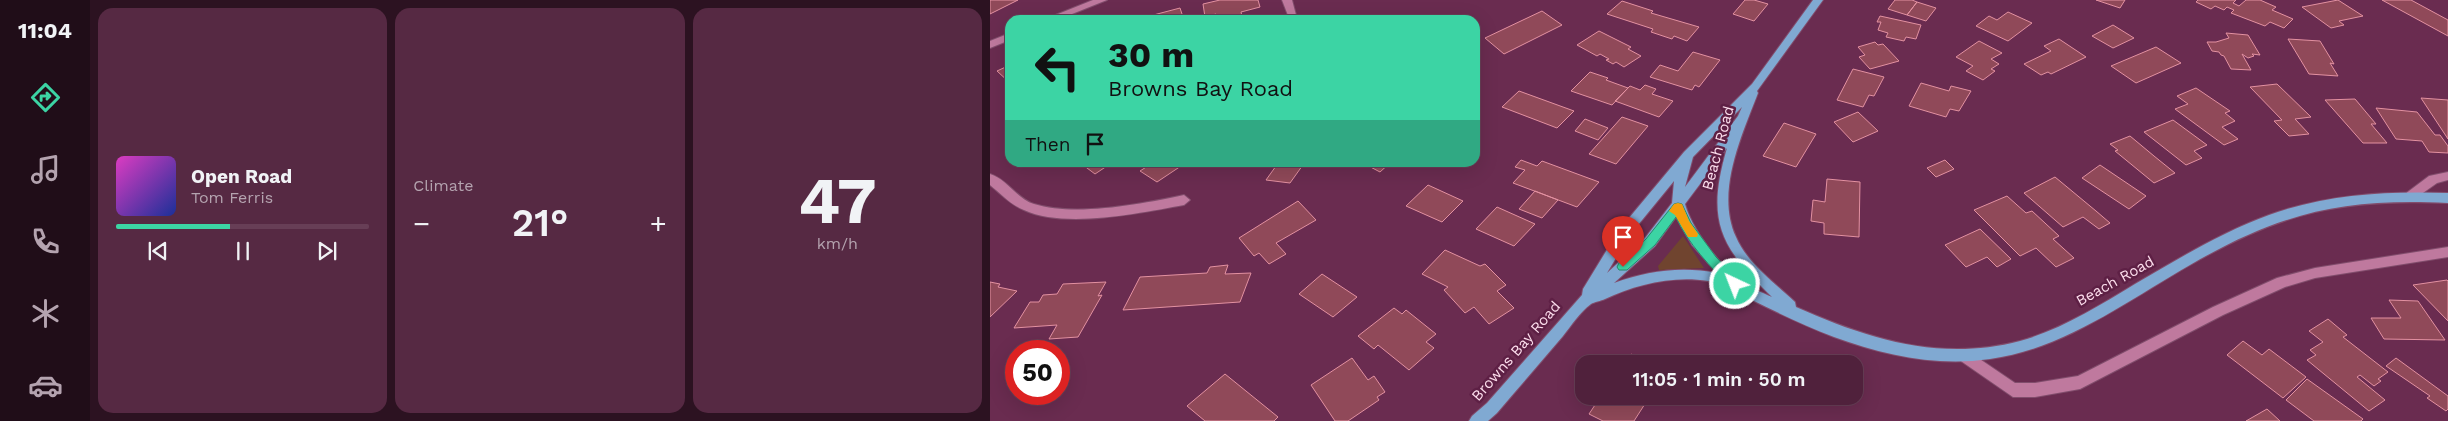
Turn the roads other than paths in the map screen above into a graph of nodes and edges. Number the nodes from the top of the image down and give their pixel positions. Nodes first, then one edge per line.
1 (1102, 0) edge
2 (1287, 0) edge
3 (1818, 0) edge
4 (1062, 15) edge
5 (1292, 15) edge
6 (1005, 38) edge
7 (990, 46) edge
8 (1756, 86) junction
9 (1742, 119) junction
10 (1688, 155) junction
11 (2448, 176) edge
12 (990, 178) edge
13 (2409, 197) junction
14 (2448, 198) edge
15 (1184, 200) dead end
16 (1678, 207) junction
17 (2448, 252) edge
18 (1735, 284) junction
19 (1582, 304) junction
20 (1797, 314) junction
21 (1963, 355) junction
22 (1477, 421) edge

1 - 4 street
2 - 5 street
3 - 8 main road, Beach Road
6 - 7 street
8 - 9 main road, Beach Road
8 - 10 main road, Beach Road
9 - 16 main road, Browns Bay Road
9 - 20 main road, Beach Road
10 - 16 main road
10 - 19 main road, Browns Bay Road
11 - 13 street
12 - 15 street
13 - 14 main road, Beach Road
13 - 21 main road, Beach Road
16 - 18 main road, Beach Road
16 - 19 main road, Browns Bay Road
17 - 21 street
18 - 19 main road
18 - 20 main road, Beach Road
19 - 22 main road, Browns Bay Road
20 - 21 main road, Beach Road

